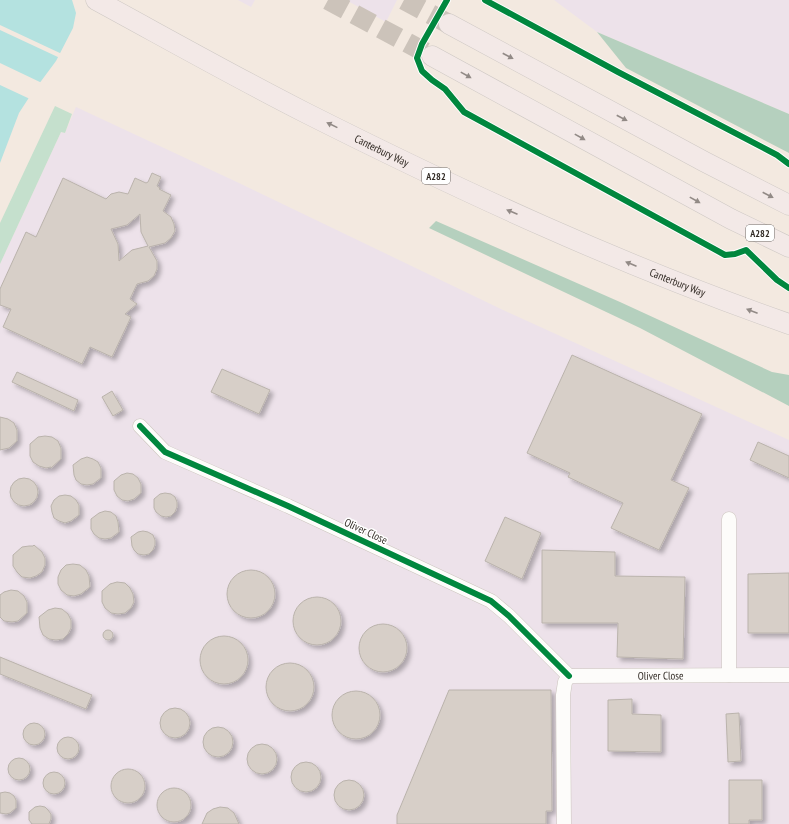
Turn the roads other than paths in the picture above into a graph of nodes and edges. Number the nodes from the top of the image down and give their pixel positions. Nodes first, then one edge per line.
1 (96, 0) edge
2 (449, 24) tunnel mouth
3 (432, 56) tunnel mouth
4 (789, 206) edge
5 (789, 247) edge
6 (789, 324) edge
7 (140, 426) dead end
8 (729, 519) dead end
9 (729, 675) junction
10 (789, 675) edge
11 (569, 676) junction
12 (564, 824) edge

6 -> 1 highway, Canterbury Way / A282
2 -> 4 highway
3 -> 5 highway, A282
7 - 11 street, Oliver Close
8 - 9 street
9 - 10 street, Oliver Close
9 - 11 street, Oliver Close
11 - 12 street

